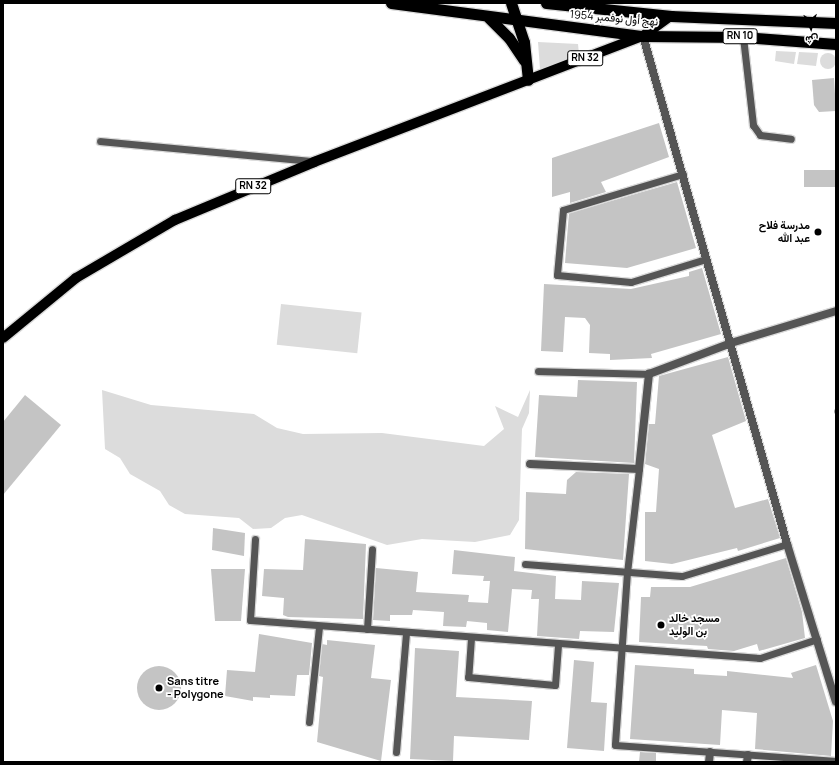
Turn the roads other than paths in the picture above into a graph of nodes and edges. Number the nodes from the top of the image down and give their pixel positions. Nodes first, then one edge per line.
1 (391, 3) edge
2 (510, 3) edge
3 (546, 3) edge
4 (671, 16) junction
5 (489, 18) junction
6 (519, 22) junction
7 (836, 23) edge
8 (643, 36) junction
9 (743, 36) junction
10 (836, 44) edge
11 (526, 62) junction
12 (528, 80) junction
13 (791, 139) dead end
14 (100, 141) dead end
15 (314, 162) junction
16 (683, 174) junction
17 (706, 259) junction
18 (836, 311) edge
19 (3, 338) edge
20 (731, 343) junction
21 (538, 372) dead end
22 (649, 374) junction
23 (530, 464) dead end
24 (639, 469) junction
25 (255, 539) dead end
26 (787, 544) junction
27 (372, 549) dead end
28 (525, 564) dead end
29 (627, 572) junction
30 (319, 627) junction
31 (367, 628) junction
32 (406, 632) junction
33 (471, 638) junction
34 (817, 639) junction
35 (558, 645) junction
36 (622, 649) junction
37 (836, 702) edge
38 (309, 722) dead end
39 (396, 752) dead end
40 (710, 752) junction
41 (747, 758) edge
42 (836, 761) edge
43 (709, 762) edge

1 - 5 highway, نهج أول نوفمبر 1954 / RN 10
2 - 6 highway
3 - 4 highway, نهج أول نوفمبر 1954 / RN 10
4 - 7 highway, نهج أول نوفمبر 1954 / RN 10
4 - 8 main road, RN 32
5 - 6 highway, نهج أول نوفمبر 1954 / RN 10
5 - 11 highway
6 - 8 highway, نهج أول نوفمبر 1954 / RN 10
6 - 11 highway
8 - 9 highway, نهج أول نوفمبر 1954 / RN 10
8 - 12 main road, RN 32
8 - 16 street
9 - 10 highway, نهج أول نوفمبر 1954 / RN 10
9 - 13 lane
11 - 12 highway
12 - 15 main road, RN 32
14 - 15 lane
15 - 19 main road, RN 32
16 - 17 street
16 - 17 lane
17 - 20 street
18 - 20 street
20 - 22 street
20 - 26 street
21 - 22 lane
22 - 24 street
23 - 24 street
24 - 29 lane
25 - 30 lane
26 - 29 lane
26 - 34 street
27 - 31 lane
28 - 29 lane
29 - 36 lane
30 - 31 lane
30 - 38 lane
31 - 32 lane
32 - 33 lane
32 - 39 lane
33 - 35 lane
33 - 35 lane
34 - 36 lane
34 - 37 street
35 - 36 lane
36 - 40 lane
40 - 41 lane
40 - 43 street
41 - 42 lane

